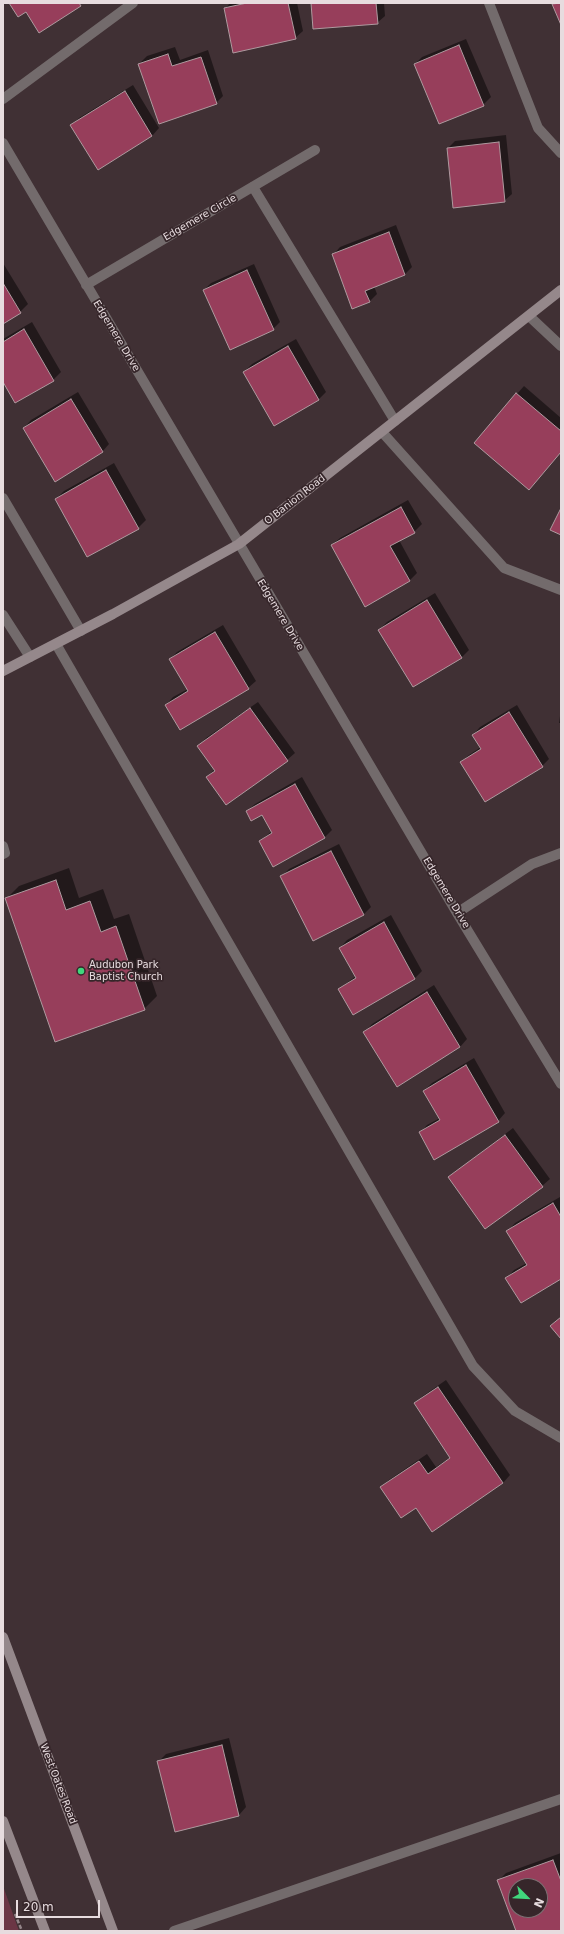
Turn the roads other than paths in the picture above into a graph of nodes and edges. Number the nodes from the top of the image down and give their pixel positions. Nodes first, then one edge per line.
1 (133, 3) edge
2 (489, 3) edge
3 (3, 99) edge
4 (3, 143) edge
5 (315, 150) dead end
6 (561, 153) edge
7 (253, 187) junction
8 (86, 285) junction
9 (561, 290) edge
10 (529, 316) junction
11 (561, 346) edge
12 (395, 421) junction
13 (382, 432) junction
14 (3, 498) edge
15 (239, 544) junction
16 (561, 590) edge
17 (3, 615) edge
18 (81, 631) junction
19 (56, 644) junction
20 (30, 657) junction
21 (3, 670) edge
22 (3, 846) edge
23 (561, 853) edge
24 (3, 854) edge
25 (457, 913) junction
26 (561, 1084) edge
27 (561, 1438) edge
28 (3, 1637) edge
29 (561, 1799) edge
30 (3, 1821) edge
31 (45, 1931) edge
32 (113, 1931) edge
33 (174, 1931) edge

1 - 3 street
2 - 6 street
4 - 8 street, Edgemere Drive
5 - 7 street, Edgemere Circle
7 - 8 street, Edgemere Circle
7 - 12 street
8 - 15 street, Edgemere Drive
9 - 10 street, O Banion Road
10 - 11 street
10 - 12 street, O Banion Road
12 - 13 street, O Banion Road
13 - 15 street, O Banion Road
13 - 16 street
14 - 18 street
15 - 18 street, O Banion Road
15 - 25 street, Edgemere Drive
17 - 20 street
18 - 19 street, O Banion Road
19 - 20 street, O Banion Road
19 - 27 street
20 - 21 street, O Banion Road
22 - 24 street
23 - 25 street
25 - 26 street, Edgemere Drive
28 - 32 street, West Oates Road
29 - 33 street
30 - 31 street

